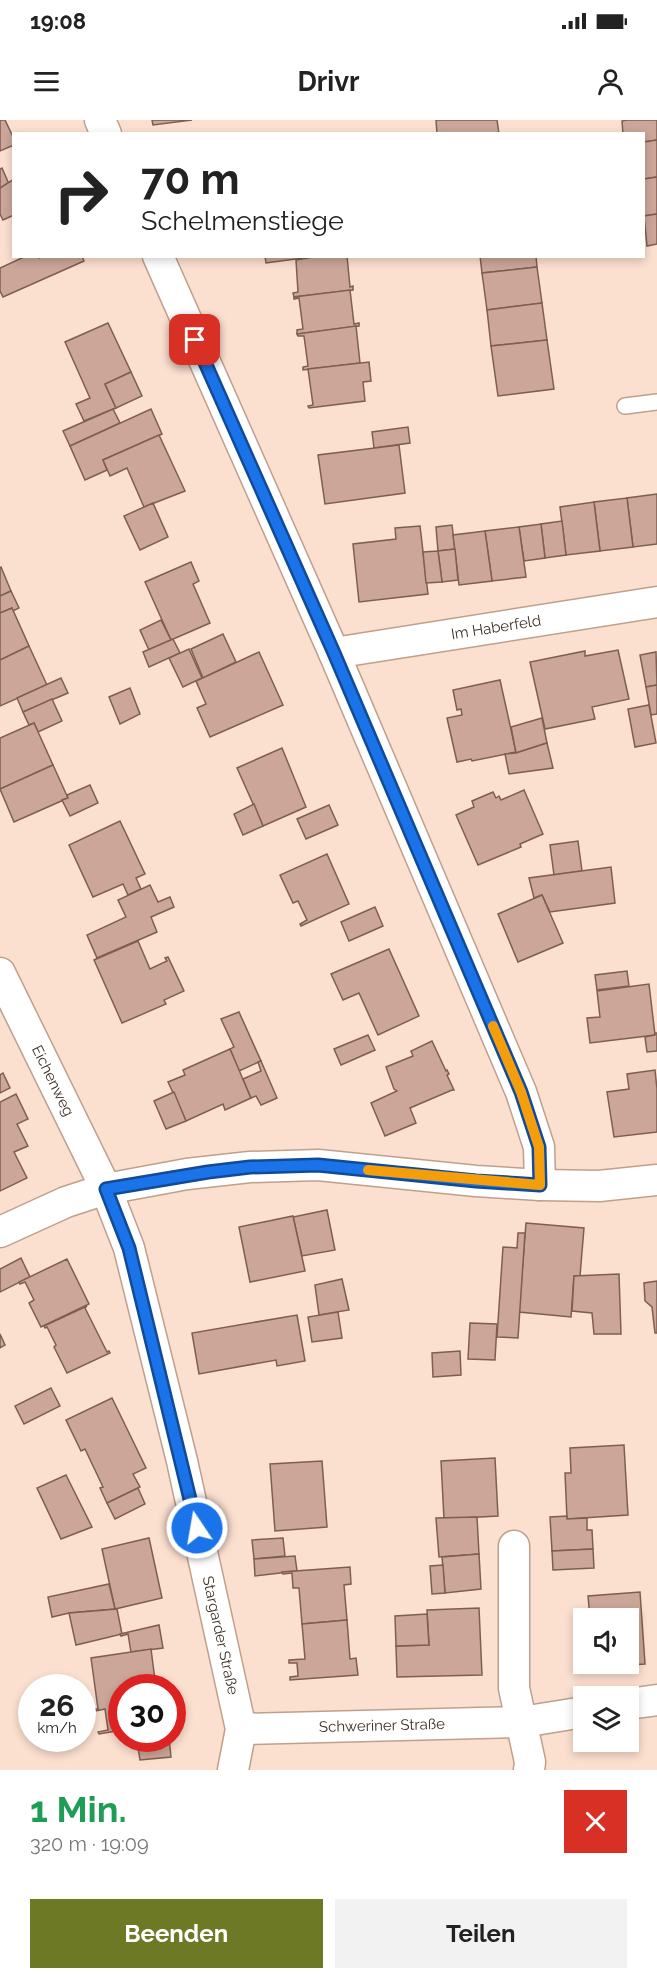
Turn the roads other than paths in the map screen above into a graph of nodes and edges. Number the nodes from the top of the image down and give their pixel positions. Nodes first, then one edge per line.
1 (159, 258) edge
2 (657, 402) edge
3 (626, 406) dead end
4 (657, 602) edge
5 (334, 653) junction
6 (0, 973) edge
7 (657, 1180) edge
8 (540, 1185) junction
9 (106, 1189) junction
10 (0, 1233) edge
11 (514, 1546) dead end
12 (657, 1700) edge
13 (639, 1702) edge
14 (573, 1714) edge
15 (522, 1722) junction
16 (241, 1729) junction
17 (233, 1770) edge
18 (529, 1770) edge

1 - 5 street
2 - 3 lane
4 - 5 street, Im Haberfeld
5 - 8 street
6 - 9 street, Eichenweg
7 - 8 street
8 - 9 street
9 - 10 street
9 - 16 street, Stargarder Straße
11 - 15 street
12 - 13 street
14 - 15 street, Schweriner Straße
15 - 16 street, Schweriner Straße
15 - 18 street
16 - 17 street, Stargarder Straße

